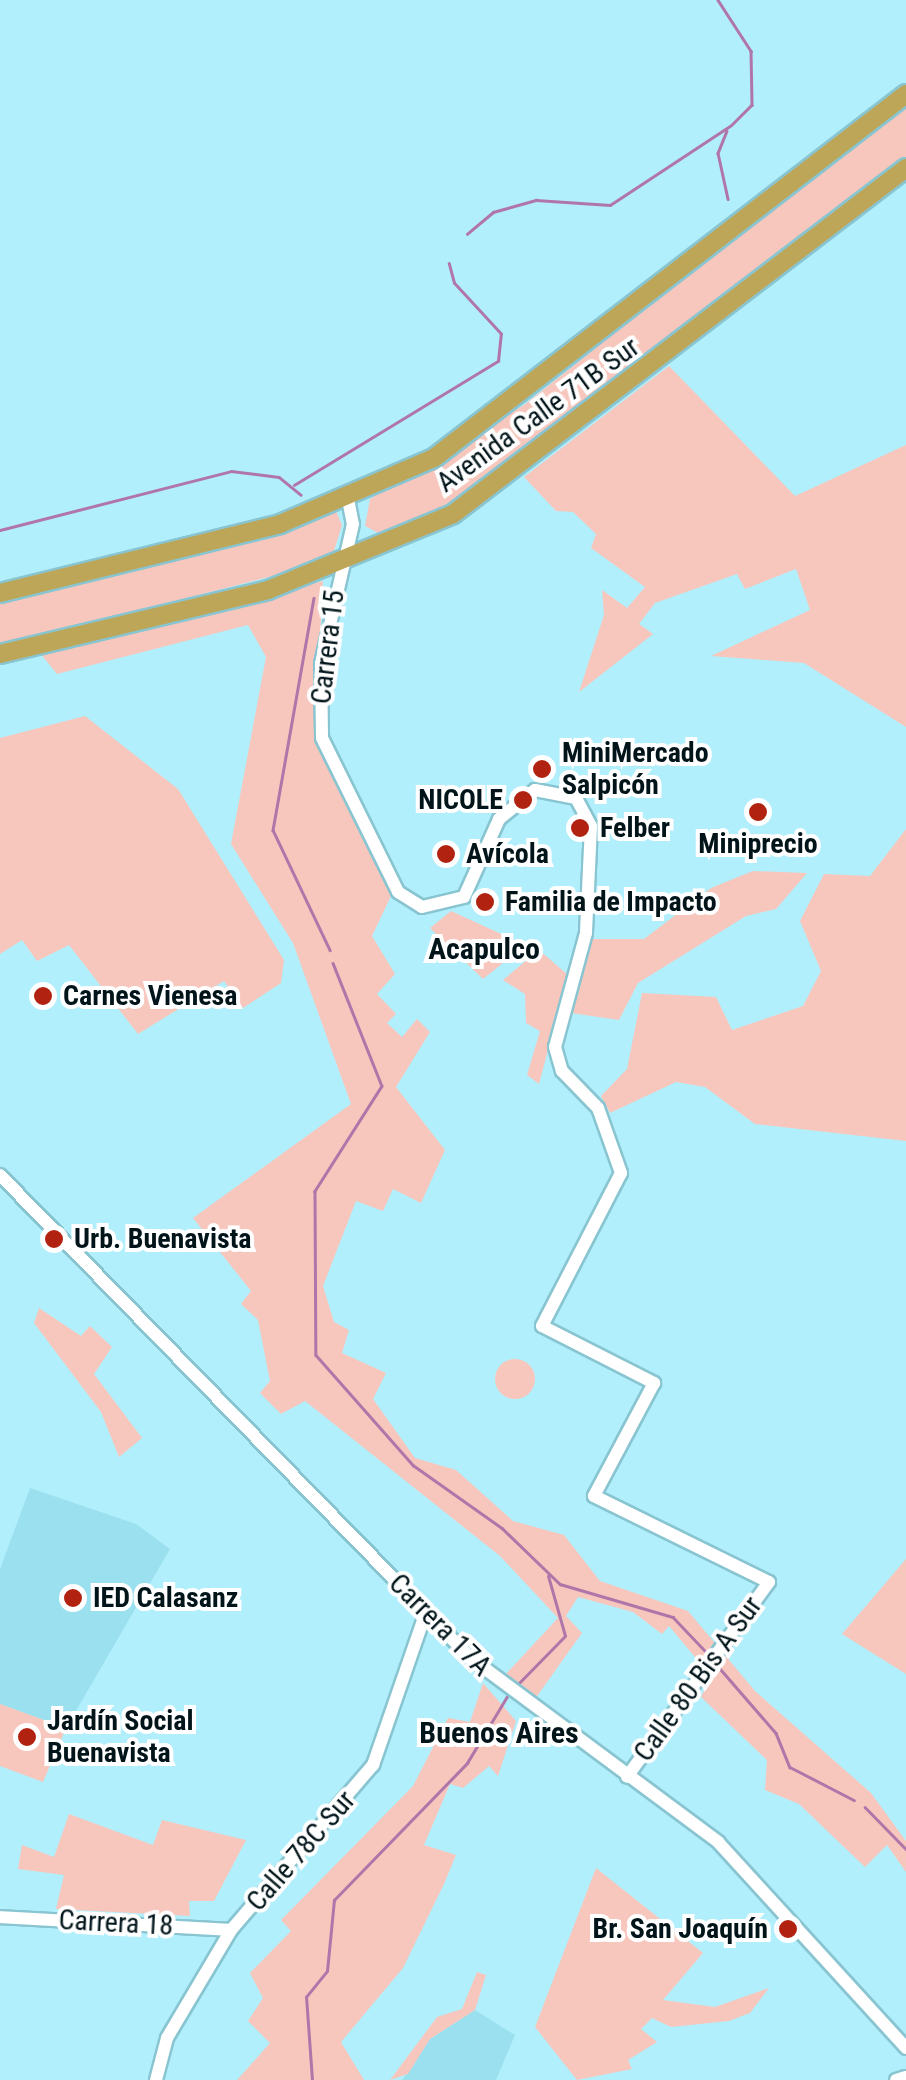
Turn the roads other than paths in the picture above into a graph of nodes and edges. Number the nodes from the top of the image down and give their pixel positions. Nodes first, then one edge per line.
1 (906, 94) edge
2 (898, 175) edge
3 (348, 500) junction
4 (340, 566) junction
5 (0, 593) edge
6 (0, 654) edge
7 (0, 1176) edge
8 (769, 1582) joint
9 (426, 1612) junction
10 (628, 1777) junction
11 (0, 1917) edge
12 (231, 1930) junction
13 (906, 2048) edge
14 (906, 2076) edge
15 (156, 2080) edge
16 (896, 2080) edge

1 - 3 highway, Avenida Calle 71B Sur
2 - 4 highway, Avenida Calle 71B Sur
3 - 4 street, Carrera 15
3 - 5 highway, Avenida Calle 71B Sur
4 - 6 highway, Avenida Calle 71B Sur
4 - 8 street, Carrera 15
7 - 9 street, Carrera 17A
8 - 10 street, Calle 80 Bis A Sur
9 - 10 street, Carrera 17A
9 - 12 street, Calle 78C Sur
10 - 13 street, Carrera 17A
11 - 12 street, Carrera 18
12 - 15 street, Calle 78C Sur
14 - 16 street

